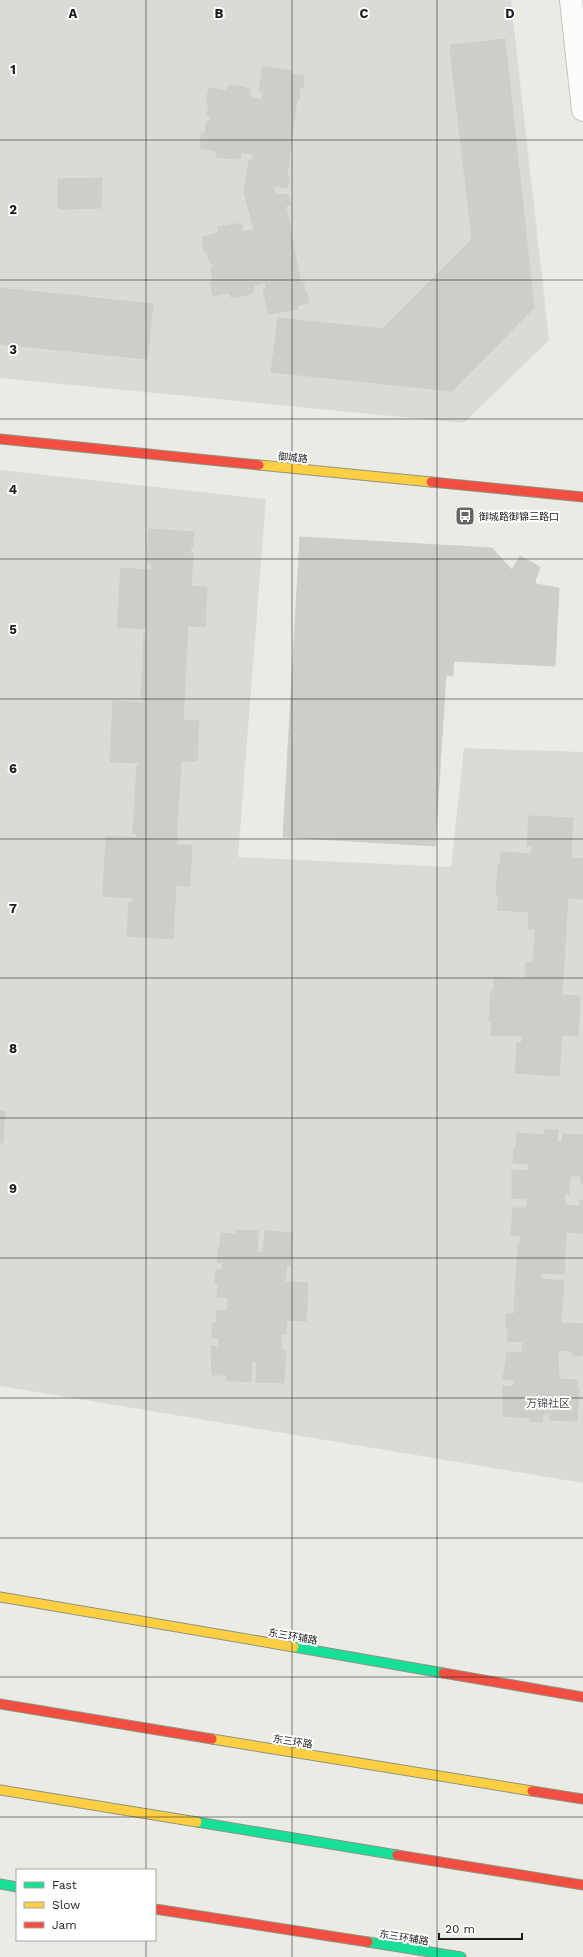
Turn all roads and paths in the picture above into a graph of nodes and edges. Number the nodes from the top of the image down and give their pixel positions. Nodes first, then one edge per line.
1 (571, 0) edge
2 (583, 110) edge
3 (0, 439) edge
4 (583, 497) edge
5 (0, 1597) edge
6 (583, 1697) edge
7 (0, 1704) edge
8 (0, 1790) edge
9 (583, 1799) edge
10 (0, 1884) edge
11 (583, 1885) edge
12 (16, 1887) edge
13 (156, 1909) edge
14 (460, 1957) edge

1 - 2 street
3 - 4 main road, 御城路
5 - 6 main road, 东三环辅路
7 - 9 main road, 东三环路
8 - 11 main road
10 - 12 main road
13 - 14 main road, 东三环辅路

